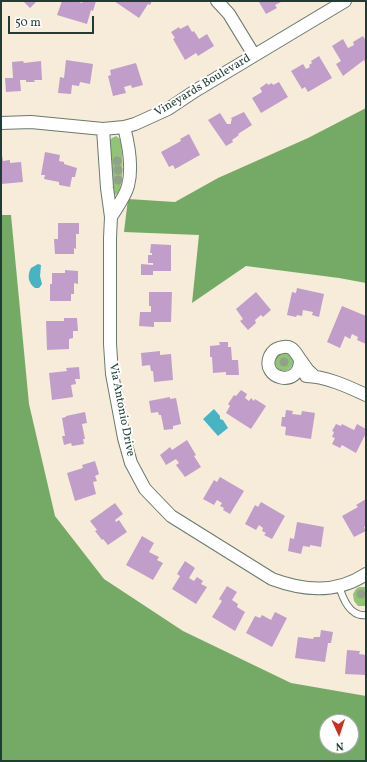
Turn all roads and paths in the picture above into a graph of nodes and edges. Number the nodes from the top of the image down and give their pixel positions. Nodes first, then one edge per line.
1 (218, 1) edge
2 (345, 1) edge
3 (254, 55) junction
4 (1, 123) edge
5 (124, 127) junction
6 (103, 129) junction
7 (111, 217) junction
8 (300, 360) junction
9 (314, 376) junction
10 (290, 377) junction
11 (366, 395) edge
12 (366, 574) edge
13 (339, 586) junction
14 (366, 615) edge

1 - 3 street
2 - 3 street, Vineyards Boulevard
3 - 5 street, Vineyards Boulevard
4 - 6 street, Vineyards Boulevard
5 - 6 street, Vineyards Boulevard
5 - 7 street, Via Antonio Drive
6 - 7 street, Via Antonio Drive
7 - 13 street, Via Antonio Drive
8 - 9 street
8 - 10 street
8 - 10 street
9 - 10 street
9 - 11 street
12 - 13 street, Via Antonio Drive
13 - 14 lane

